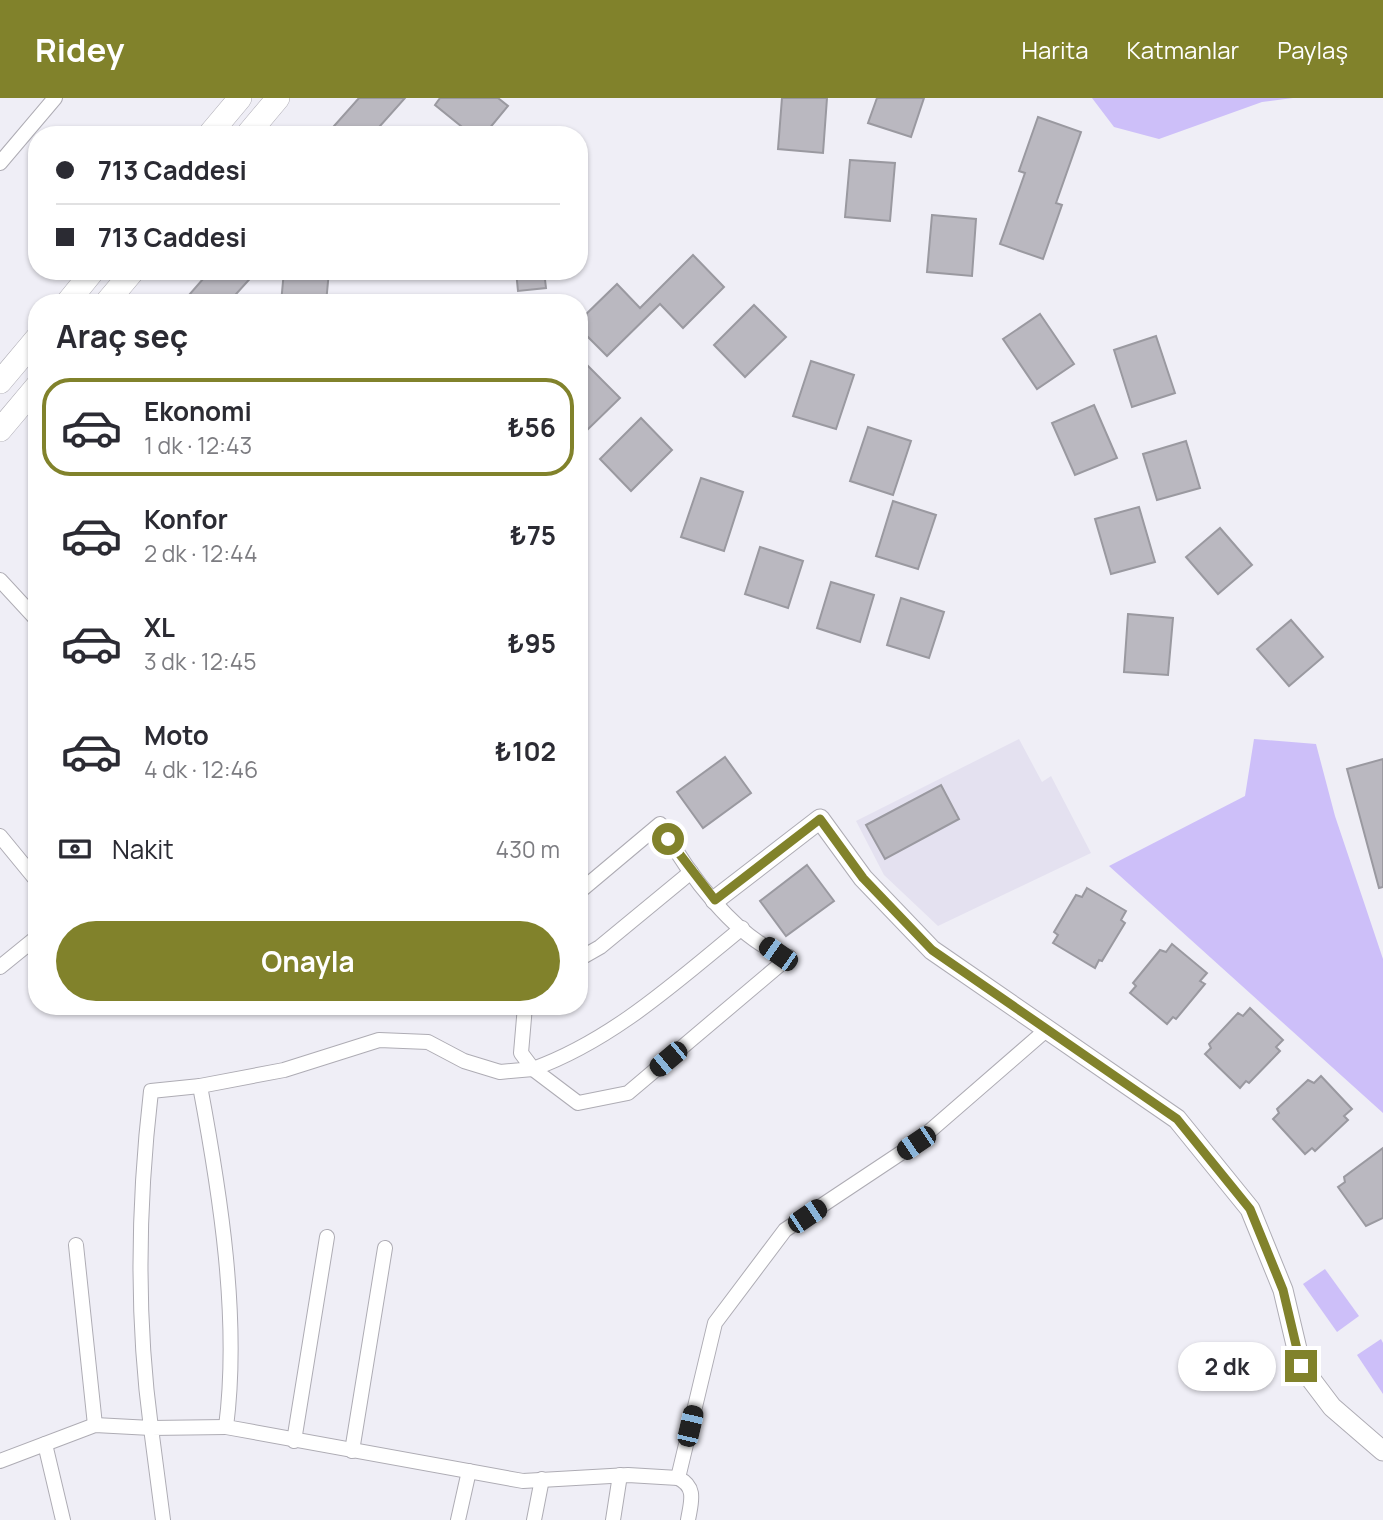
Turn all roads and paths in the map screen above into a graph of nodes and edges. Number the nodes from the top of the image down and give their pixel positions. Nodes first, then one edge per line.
1 (55, 98) edge
2 (240, 98) edge
3 (278, 98) edge
4 (217, 126) edge
5 (255, 126) edge
6 (6, 148) edge
7 (0, 163) edge
8 (86, 280) edge
9 (125, 280) edge
10 (74, 294) edge
11 (114, 294) edge
12 (28, 349) edge
13 (0, 382) edge
14 (28, 397) edge
15 (0, 430) edge
16 (0, 580) edge
17 (28, 610) edge
18 (0, 836) edge
19 (28, 870) edge
20 (691, 872) junction
21 (588, 884) edge
22 (715, 900) junction
23 (742, 928) junction
24 (28, 944) edge
25 (588, 954) edge
26 (0, 967) edge
27 (524, 1015) edge
28 (1045, 1031) junction
29 (533, 1069) junction
30 (200, 1086) junction
31 (327, 1237) dead end
32 (76, 1245) dead end
33 (384, 1248) dead end
34 (95, 1425) junction
35 (226, 1427) junction
36 (151, 1428) junction
37 (294, 1441) junction
38 (45, 1444) junction
39 (352, 1451) junction
40 (1383, 1451) edge
41 (0, 1461) edge
42 (469, 1471) junction
43 (620, 1475) junction
44 (678, 1478) junction
45 (542, 1479) junction
46 (63, 1520) edge
47 (163, 1520) edge
48 (458, 1520) edge
49 (534, 1520) edge
50 (613, 1520) edge
51 (688, 1520) edge

1 - 6 street
2 - 4 main road
3 - 5 main road
6 - 7 street
8 - 10 main road
9 - 11 main road
12 - 13 main road
14 - 15 main road
16 - 17 street
18 - 19 street
20 - 21 street
20 - 22 street
20 - 25 street
22 - 23 street
22 - 28 street
23 - 29 street
23 - 29 street
24 - 26 street
27 - 29 street
28 - 40 street
28 - 44 street
29 - 30 street
30 - 35 street
30 - 36 street
31 - 37 street
32 - 34 street
33 - 39 street
34 - 36 street
34 - 38 street
35 - 36 street
35 - 37 street
36 - 47 street
37 - 39 street
38 - 41 street
38 - 46 street
39 - 42 street
42 - 45 street
42 - 48 street
43 - 44 street
43 - 45 street
43 - 50 street
44 - 51 street
45 - 49 street

